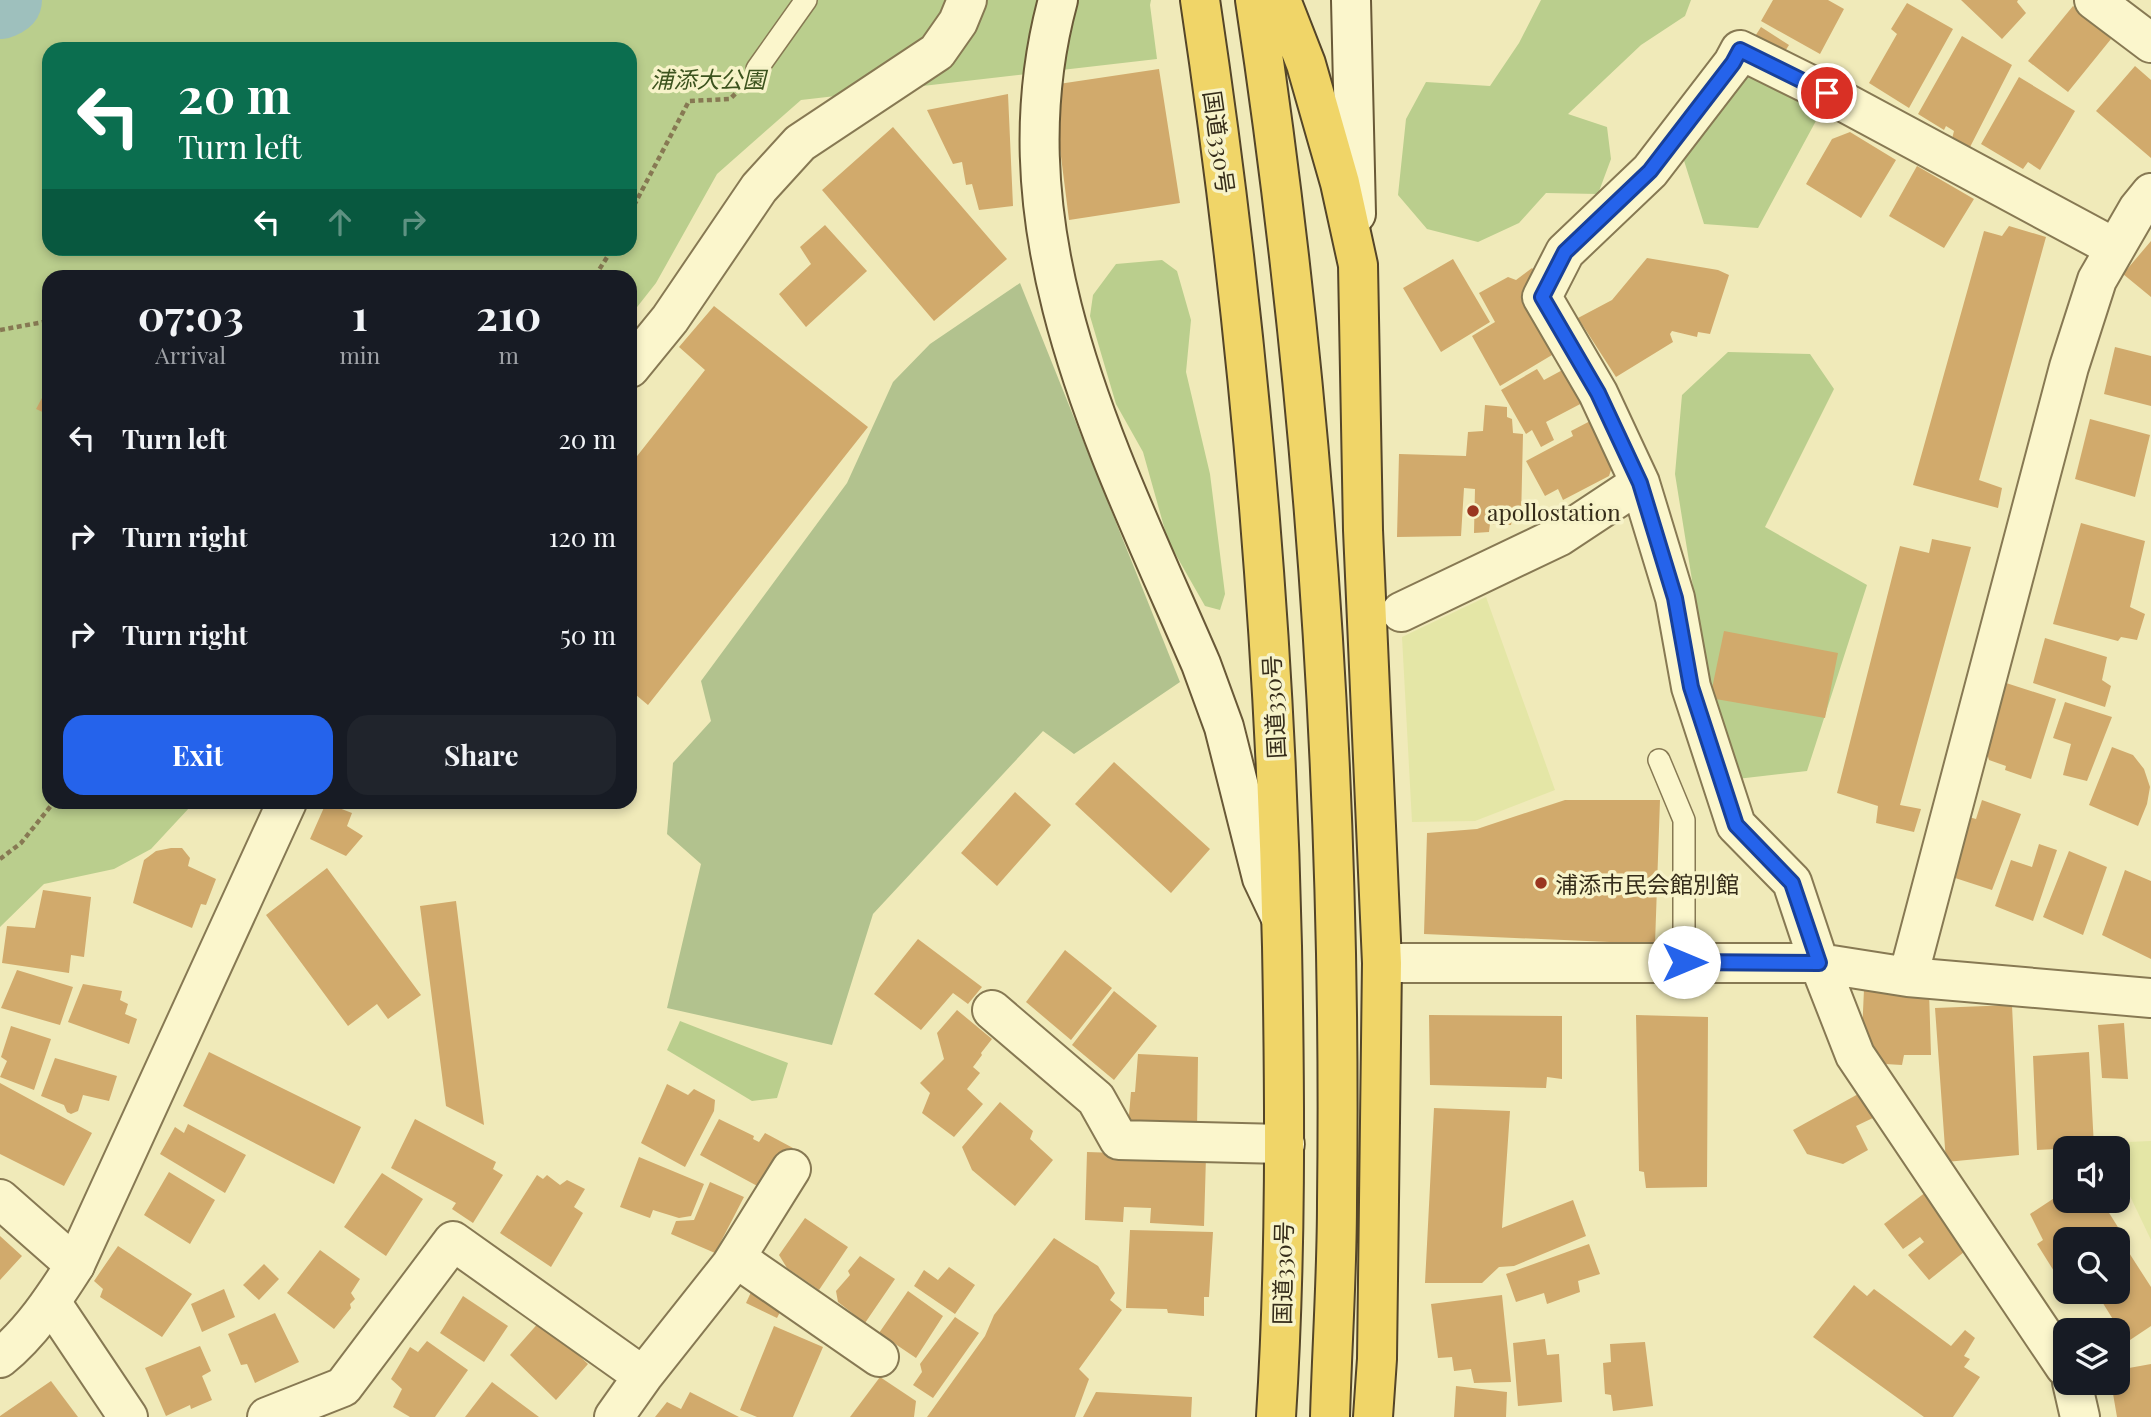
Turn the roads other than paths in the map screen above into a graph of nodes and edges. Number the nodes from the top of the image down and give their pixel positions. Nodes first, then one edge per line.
1 (806, 0) edge
2 (967, 0) edge
3 (1200, 0) edge
4 (1255, 0) edge
5 (1282, 0) edge
6 (1351, 0) edge
7 (2094, 0) edge
8 (1054, 13) edge
9 (2151, 43) edge
10 (757, 68) road end
11 (2151, 193) edge
12 (2115, 248) junction
13 (1358, 265) junction
14 (637, 359) edge
15 (1640, 483) junction
16 (1401, 612) dead end
17 (1659, 760) dead end
18 (284, 809) edge
19 (1281, 918) junction
20 (1684, 962) junction
21 (1381, 963) junction
22 (1819, 963) junction
23 (1908, 977) junction
24 (2151, 998) edge
25 (992, 1010) dead end
26 (1285, 1144) junction
27 (791, 1169) dead end
28 (0, 1199) edge
29 (736, 1258) junction
30 (75, 1265) junction
31 (51, 1302) junction
32 (2053, 1349) edge
33 (879, 1357) dead end
34 (0, 1358) edge
35 (643, 1376) junction
36 (2075, 1395) edge
37 (128, 1417) edge
38 (267, 1417) edge
39 (614, 1417) edge
40 (1276, 1417) edge
41 (1330, 1417) edge
42 (1373, 1417) edge
43 (2080, 1417) edge

1 - 10 lane
2 - 14 street
3 - 19 highway, 国道330号
4 - 41 highway
5 - 13 highway
6 - 13 street
7 - 9 street
8 - 19 street
11 - 12 street
12 - 15 street
12 - 23 street
13 - 21 highway
15 - 16 street
15 - 22 street
17 - 20 lane
18 - 30 street
19 - 26 highway, 国道330号
20 - 21 street
20 - 22 street
21 - 42 highway
22 - 23 street
22 - 32 street
23 - 24 street
25 - 26 street
26 - 40 highway, 国道330号
27 - 29 street
28 - 30 street
29 - 33 street
29 - 35 street
30 - 31 street
31 - 34 street
31 - 37 street
35 - 38 street
35 - 39 street
36 - 43 street

